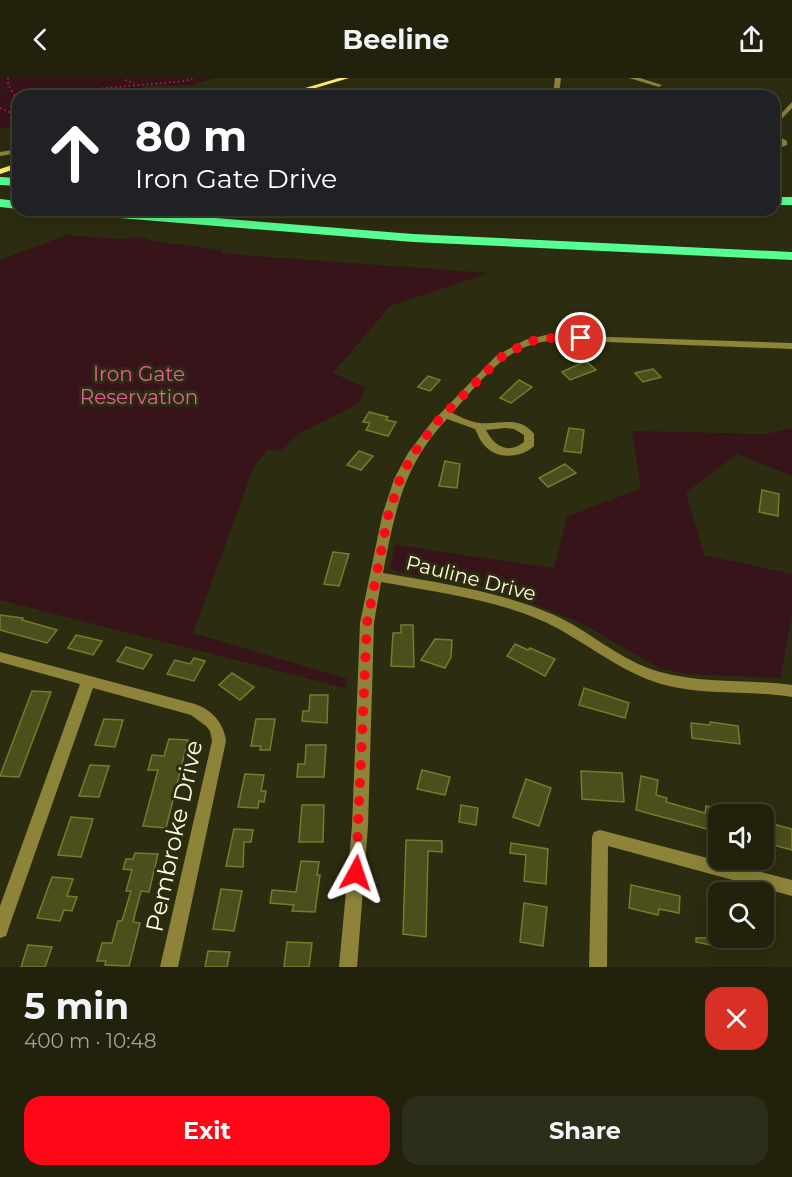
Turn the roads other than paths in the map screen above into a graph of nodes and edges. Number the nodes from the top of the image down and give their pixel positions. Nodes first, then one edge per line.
1 (346, 78) edge
2 (632, 78) edge
3 (659, 85) dead end
4 (303, 90) edge
5 (792, 104) edge
6 (780, 118) edge
7 (144, 216) edge
8 (792, 256) edge
9 (792, 346) edge
10 (445, 414) junction
11 (479, 426) dead end
12 (376, 576) junction
13 (0, 657) edge
14 (88, 681) junction
15 (792, 691) edge
16 (792, 888) edge
17 (0, 930) edge
18 (169, 967) edge
19 (348, 967) edge
20 (598, 967) edge

1 - 4 main road
2 - 3 street
5 - 6 street
7 - 8 highway
9 - 10 street
10 - 11 street
10 - 12 street
12 - 15 street, Pauline Drive
12 - 19 street
13 - 14 street, Pembroke Drive
14 - 17 street
14 - 18 street, Pembroke Drive
16 - 20 street

